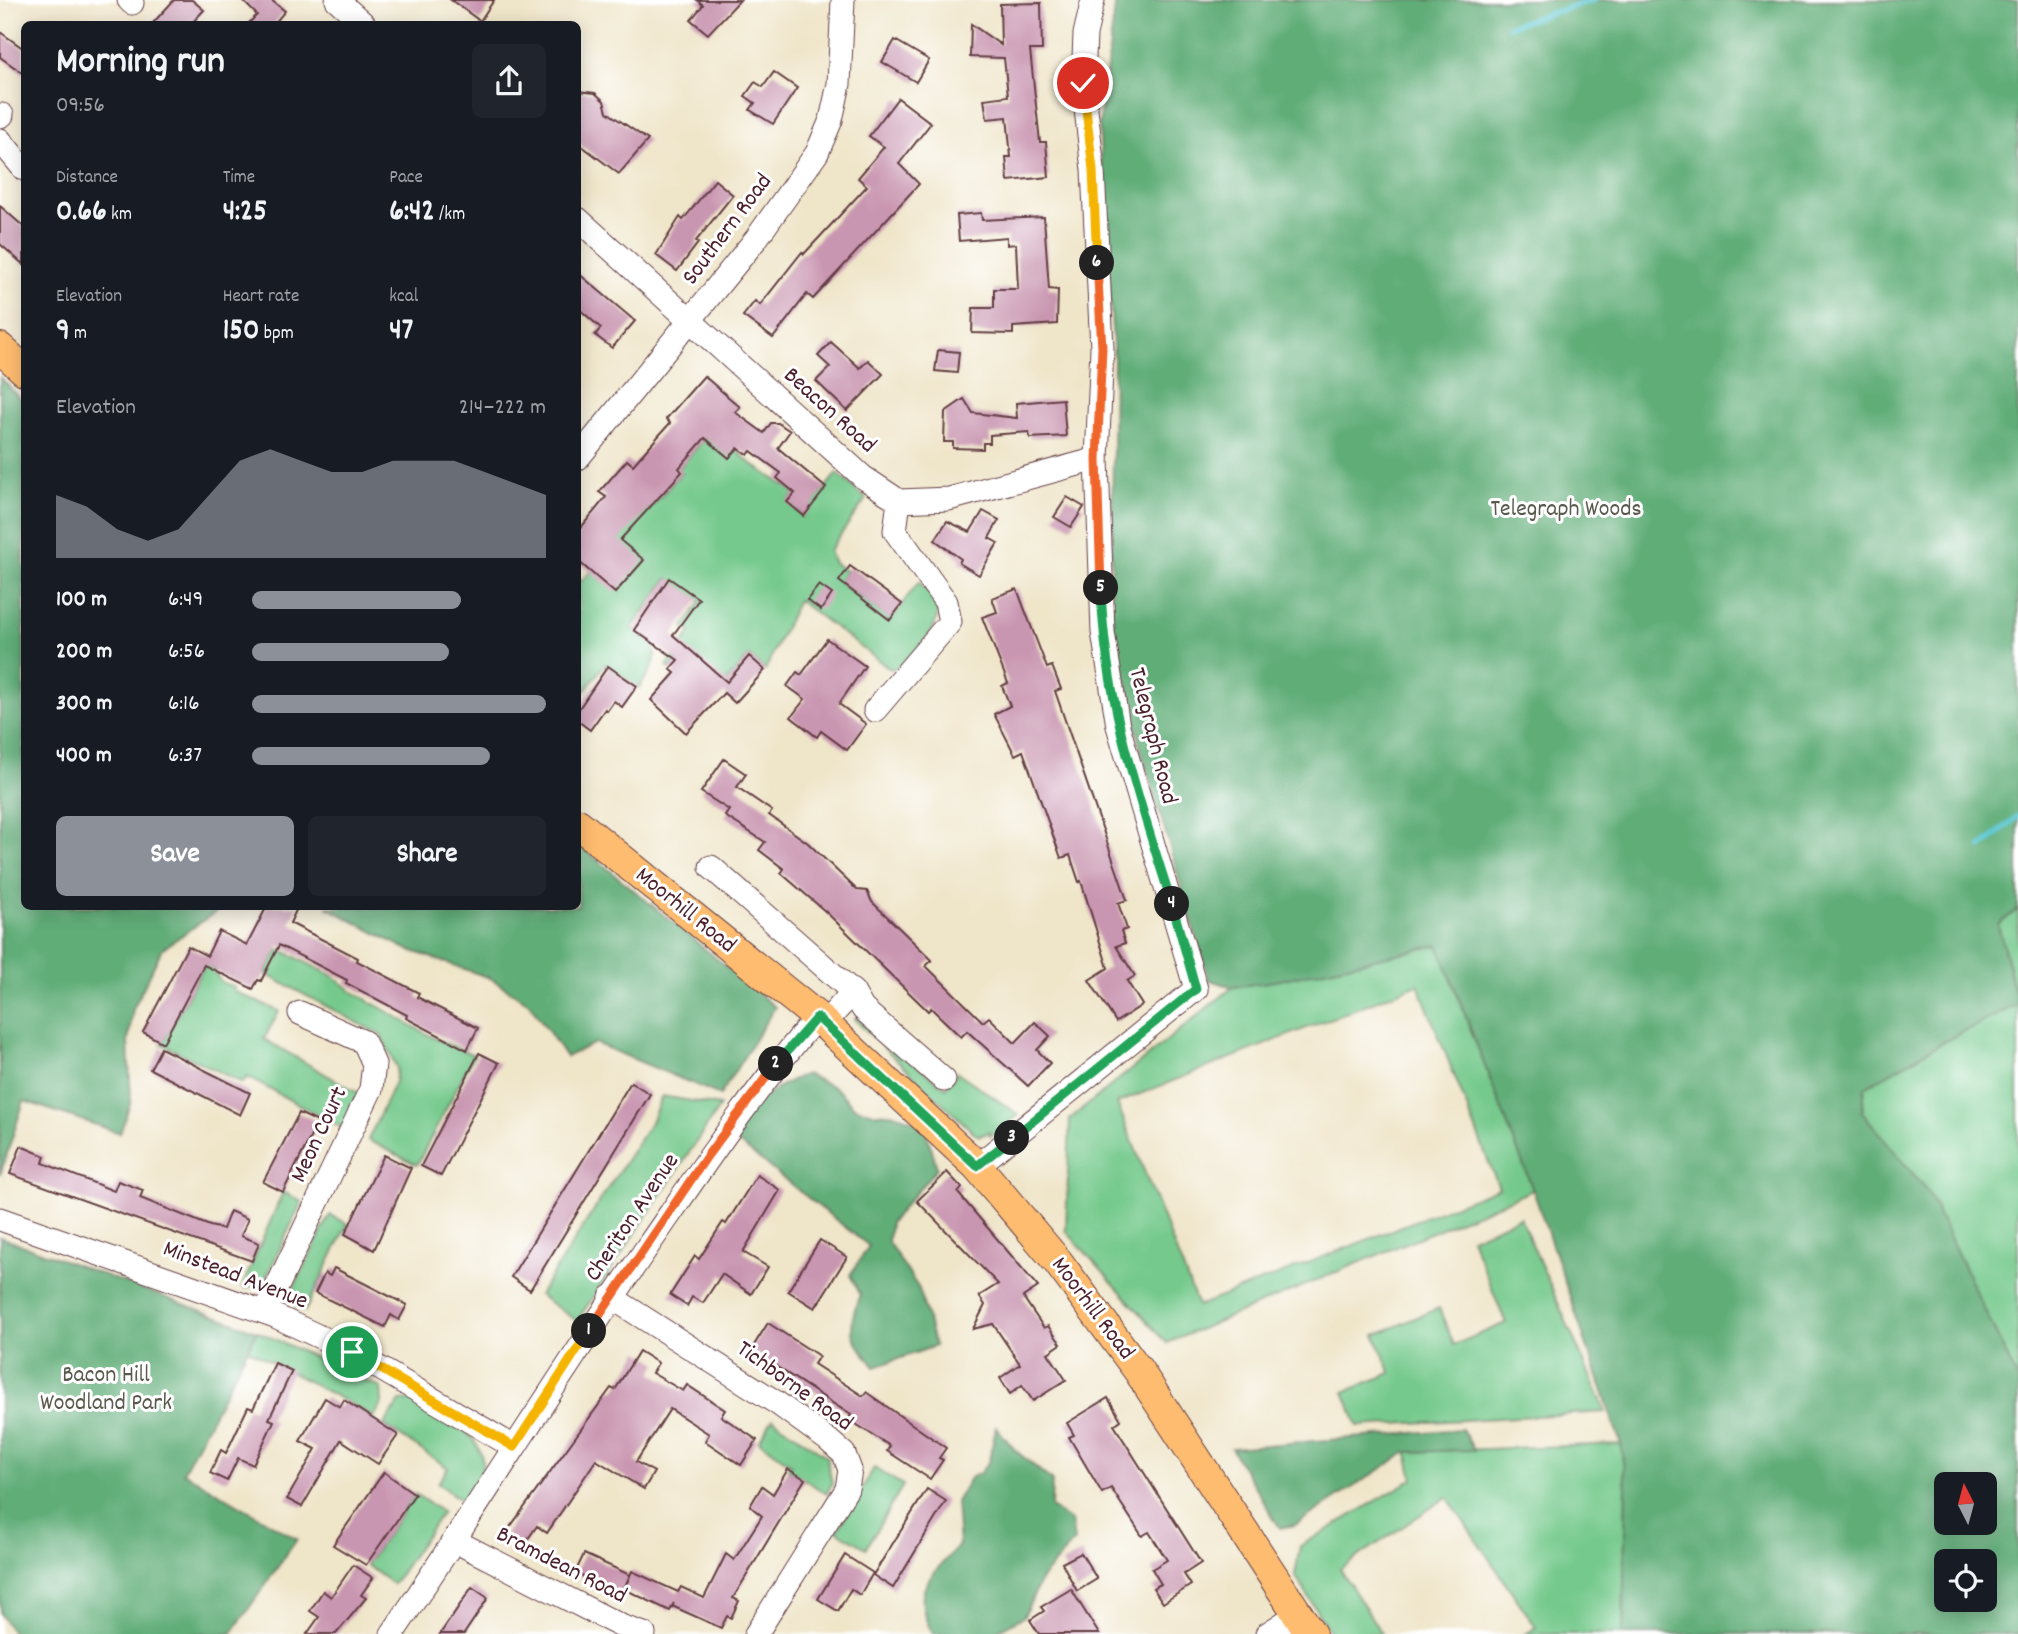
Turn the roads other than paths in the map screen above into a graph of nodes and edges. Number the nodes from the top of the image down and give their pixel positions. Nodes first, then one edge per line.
1 (337, 0) edge
2 (843, 0) edge
3 (1093, 0) edge
4 (361, 21) edge
5 (0, 140) edge
6 (21, 165) edge
7 (581, 222) edge
8 (691, 322) junction
9 (0, 348) edge
10 (21, 367) edge
11 (581, 454) edge
12 (1097, 459) junction
13 (899, 501) junction
14 (875, 710) dead end
15 (581, 826) edge
16 (711, 867) dead end
17 (853, 992) junction
18 (300, 1013) dead end
19 (820, 1020) junction
20 (944, 1080) dead end
21 (977, 1166) junction
22 (0, 1219) edge
23 (611, 1297) junction
24 (265, 1312) junction
25 (514, 1447) junction
26 (455, 1541) junction
27 (1304, 1624) edge
28 (392, 1634) edge
29 (644, 1634) edge
30 (756, 1634) edge
31 (1267, 1634) edge

1 - 4 street
2 - 8 street, Southern Road
3 - 12 street, Telegraph Road
5 - 6 street
7 - 8 street, Beacon Road
8 - 11 street, Southern Road
8 - 13 street, Beacon Road
9 - 10 main road
12 - 13 street
12 - 21 street, Telegraph Road
13 - 14 street
15 - 19 main road, Moorhill Road
16 - 17 street, Moorhill Road
17 - 19 street
17 - 20 street, Moorhill Road
18 - 24 street, Meon Court
19 - 21 main road, Moorhill Road
19 - 23 street, Cheriton Avenue
21 - 27 main road, Moorhill Road
22 - 24 street, Minstead Avenue
23 - 25 street, Cheriton Avenue
23 - 30 street, Tichborne Road
24 - 25 street, Minstead Avenue
25 - 26 street, Cheriton Avenue
26 - 28 street, Cheriton Avenue
26 - 29 street, Bramdean Road
27 - 31 street

